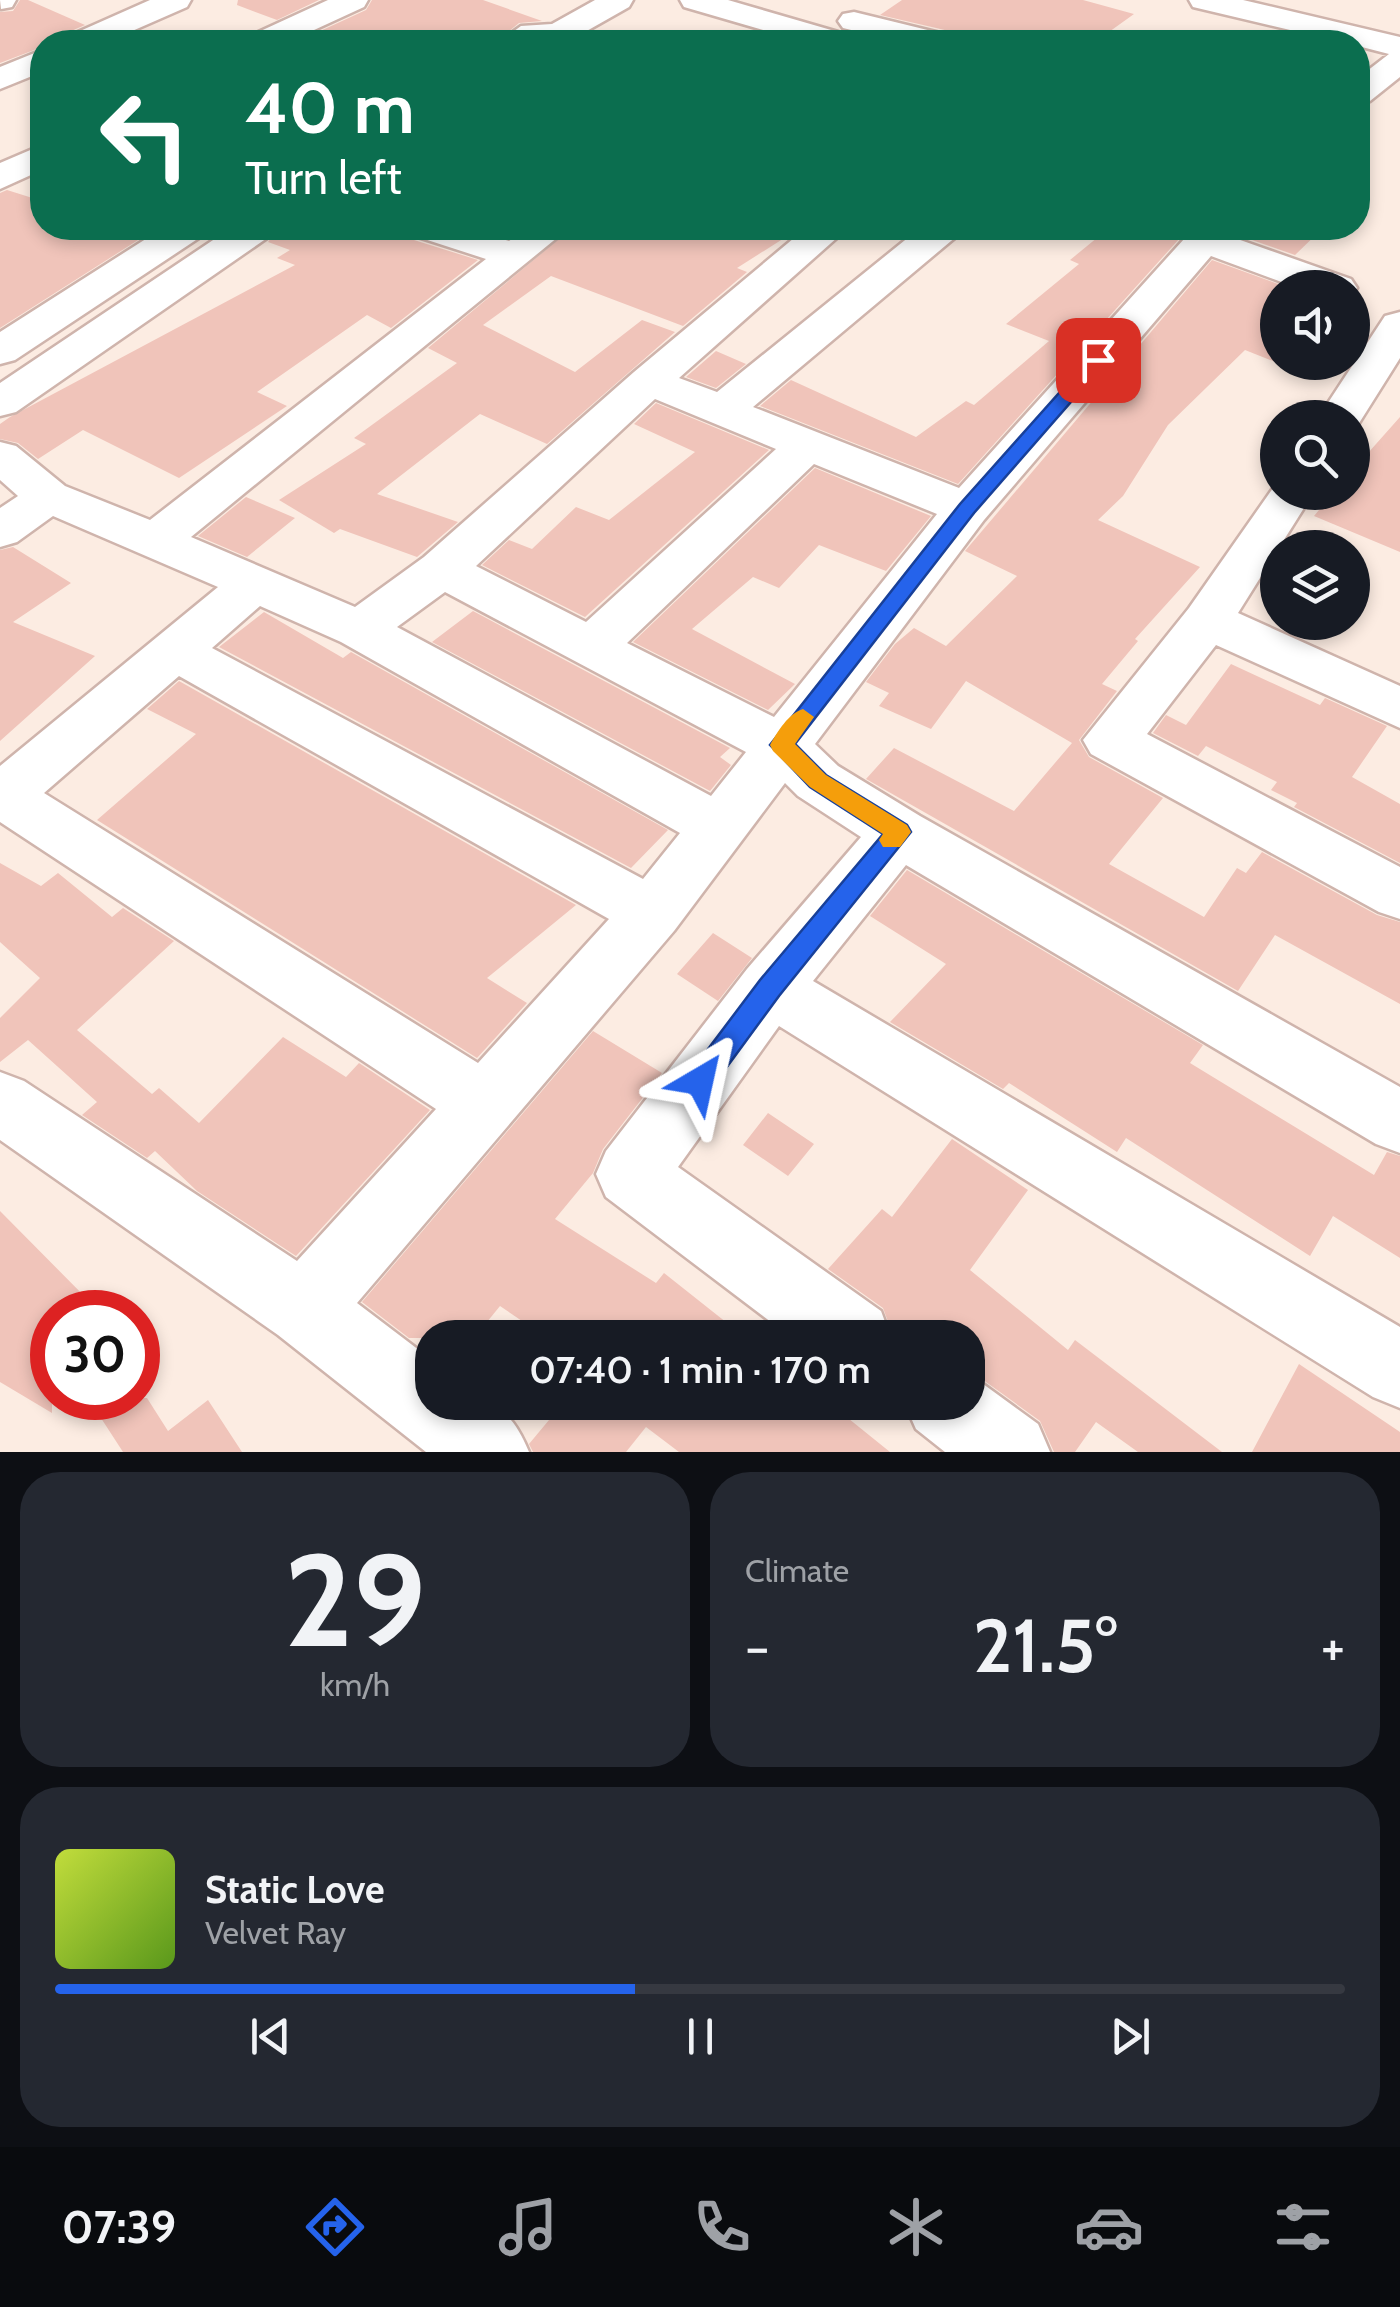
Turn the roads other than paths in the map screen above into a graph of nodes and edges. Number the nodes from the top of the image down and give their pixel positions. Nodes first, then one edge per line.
1 (176, 0) edge
2 (353, 0) edge
3 (618, 0) edge
4 (696, 0) edge
5 (886, 0) edge
6 (1204, 0) edge
7 (1307, 11) edge
8 (854, 21) junction
9 (109, 30) edge
10 (289, 30) edge
11 (575, 30) edge
12 (790, 30) edge
13 (840, 30) edge
14 (890, 30) edge
15 (1356, 30) edge
16 (1370, 35) edge
17 (1400, 47) edge
18 (1400, 61) edge
19 (30, 66) edge
20 (0, 80) edge
21 (1370, 85) edge
22 (30, 162) edge
23 (0, 178) edge
24 (170, 240) edge
25 (238, 240) edge
26 (467, 240) edge
27 (534, 240) edge
28 (815, 240) edge
29 (927, 240) edge
30 (1204, 240) edge
31 (1223, 240) edge
32 (514, 255) junction
33 (1295, 270) edge
34 (1370, 299) edge
35 (1400, 310) edge
36 (1400, 325) edge
37 (0, 351) edge
38 (649, 381) junction
39 (1352, 400) edge
40 (0, 403) edge
41 (722, 410) junction
42 (807, 444) junction
43 (0, 456) edge
44 (48, 498) junction
45 (967, 509) junction
46 (1278, 510) edge
47 (0, 531) edge
48 (156, 540) junction
49 (442, 569) junction
50 (256, 582) junction
51 (1207, 620) junction
52 (359, 630) junction
53 (593, 646) junction
54 (175, 650) junction
55 (1400, 708) edge
56 (781, 745) junction
57 (2, 796) edge
58 (720, 828) junction
59 (898, 832) junction
60 (1400, 895) edge
61 (652, 913) junction
62 (770, 988) junction
63 (0, 1102) edge
64 (485, 1104) junction
65 (1400, 1122) edge
66 (304, 1309) junction
67 (830, 1320) edge
68 (1400, 1370) edge
69 (966, 1420) edge
70 (488, 1452) edge
71 (1010, 1452) edge

1 - 9 street
2 - 10 street
3 - 11 street
4 - 12 street
5 - 8 street
6 - 7 street
7 - 15 street
8 - 13 street
8 - 14 street
16 - 17 street
18 - 21 street
19 - 20 street
22 - 23 street
24 - 37 street
25 - 40 street
26 - 32 street
27 - 32 street
28 - 38 street
29 - 41 street
30 - 45 street
31 - 33 street
32 - 48 street
34 - 35 street
36 - 39 street
38 - 41 street
38 - 49 street
41 - 42 street
42 - 45 street
42 - 53 street
43 - 44 street
44 - 47 street
44 - 48 street
45 - 56 street
46 - 51 street
48 - 50 street
49 - 52 street
49 - 53 street
50 - 52 street
50 - 54 street
51 - 55 street
51 - 60 street
52 - 58 street
53 - 56 street
54 - 57 street
54 - 61 street
56 - 58 street
56 - 59 street
57 - 64 street
58 - 61 street
59 - 62 street
59 - 65 street
61 - 64 street
62 - 67 street
62 - 68 street
63 - 66 street
64 - 66 street
66 - 70 street
69 - 71 street

